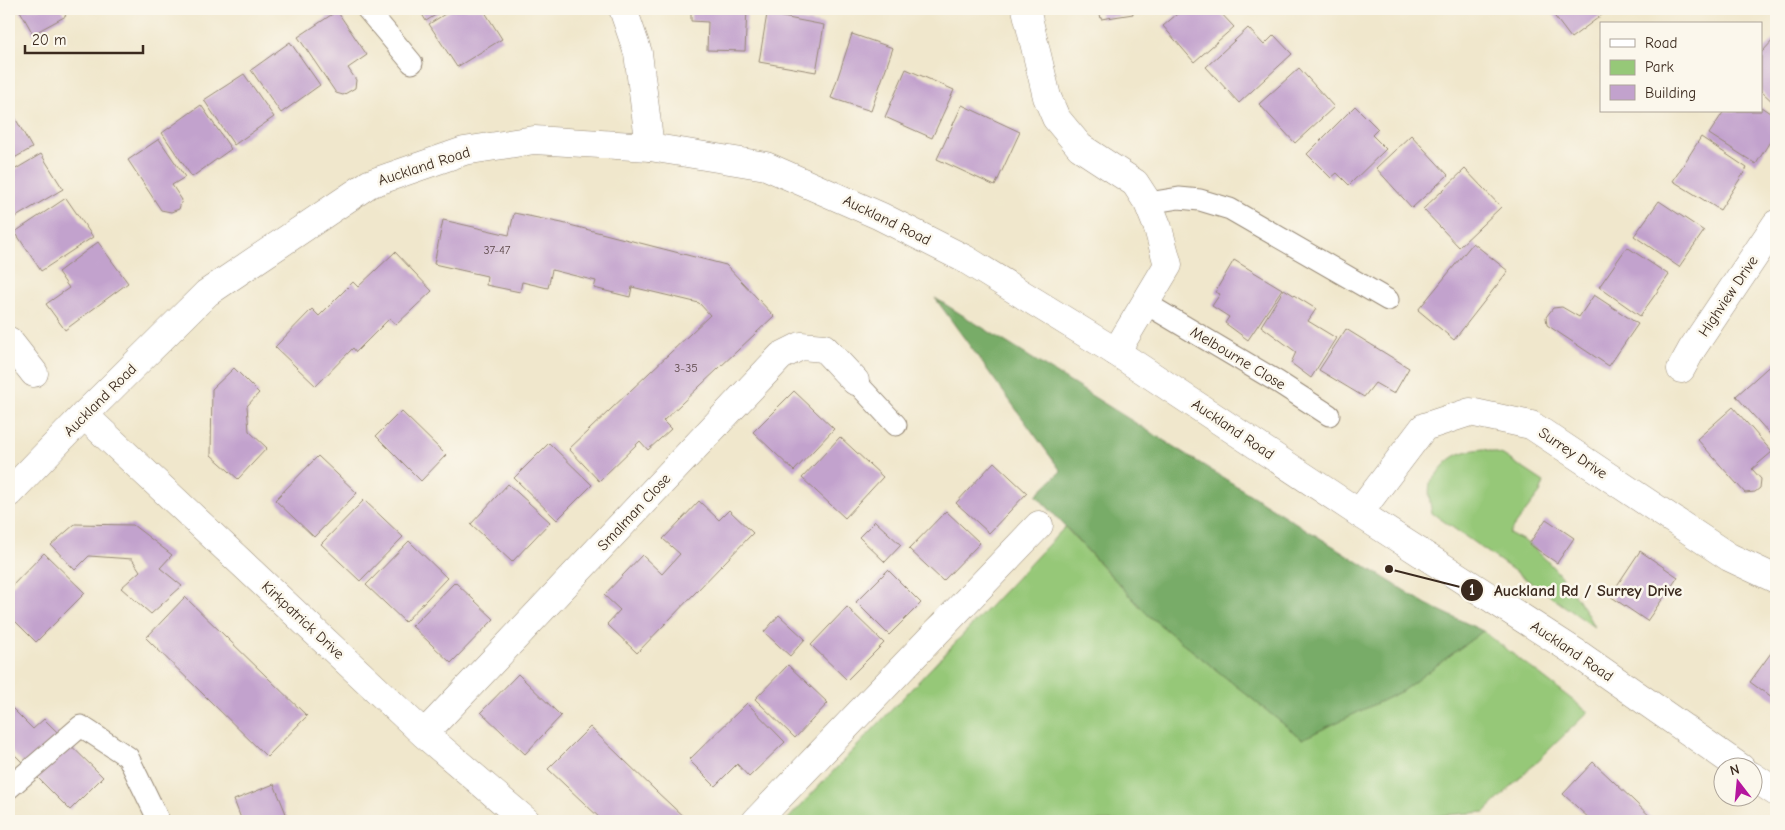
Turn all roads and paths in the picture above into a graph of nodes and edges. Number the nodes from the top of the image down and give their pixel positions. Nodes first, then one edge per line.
1 (367, 9) edge
2 (624, 9) edge
3 (1026, 9) edge
4 (412, 63) dead end
5 (650, 147) junction
6 (1148, 203) junction
7 (1776, 224) edge
8 (1388, 300) dead end
9 (1145, 303) junction
10 (9, 341) edge
11 (1116, 352) junction
12 (1681, 369) dead end
13 (34, 373) dead end
14 (855, 381) joint
15 (84, 415) junction
16 (1329, 415) dead end
17 (896, 425) dead end
18 (9, 494) edge
19 (1359, 513) junction
20 (1039, 525) dead end
21 (1776, 579) edge
22 (424, 734) junction
23 (1727, 758) edge
24 (1762, 783) edge
25 (9, 788) edge
26 (1776, 792) edge
27 (159, 821) edge
28 (526, 821) edge
29 (756, 821) edge

1 - 4 lane
2 - 5 street
3 - 6 street
5 - 11 street, Auckland Road
5 - 15 street, Auckland Road
6 - 8 lane
6 - 9 street
7 - 12 street, Highview Drive
9 - 11 street
9 - 16 lane, Melbourne Close
10 - 13 street
11 - 19 street, Auckland Road
14 - 17 lane
14 - 22 street, Smalman Close
15 - 18 street, Auckland Road
15 - 22 street, Kirkpatrick Drive
19 - 21 street, Surrey Drive
19 - 23 street, Auckland Road
20 - 29 street
22 - 28 street, Kirkpatrick Drive
24 - 26 street
25 - 27 lane

